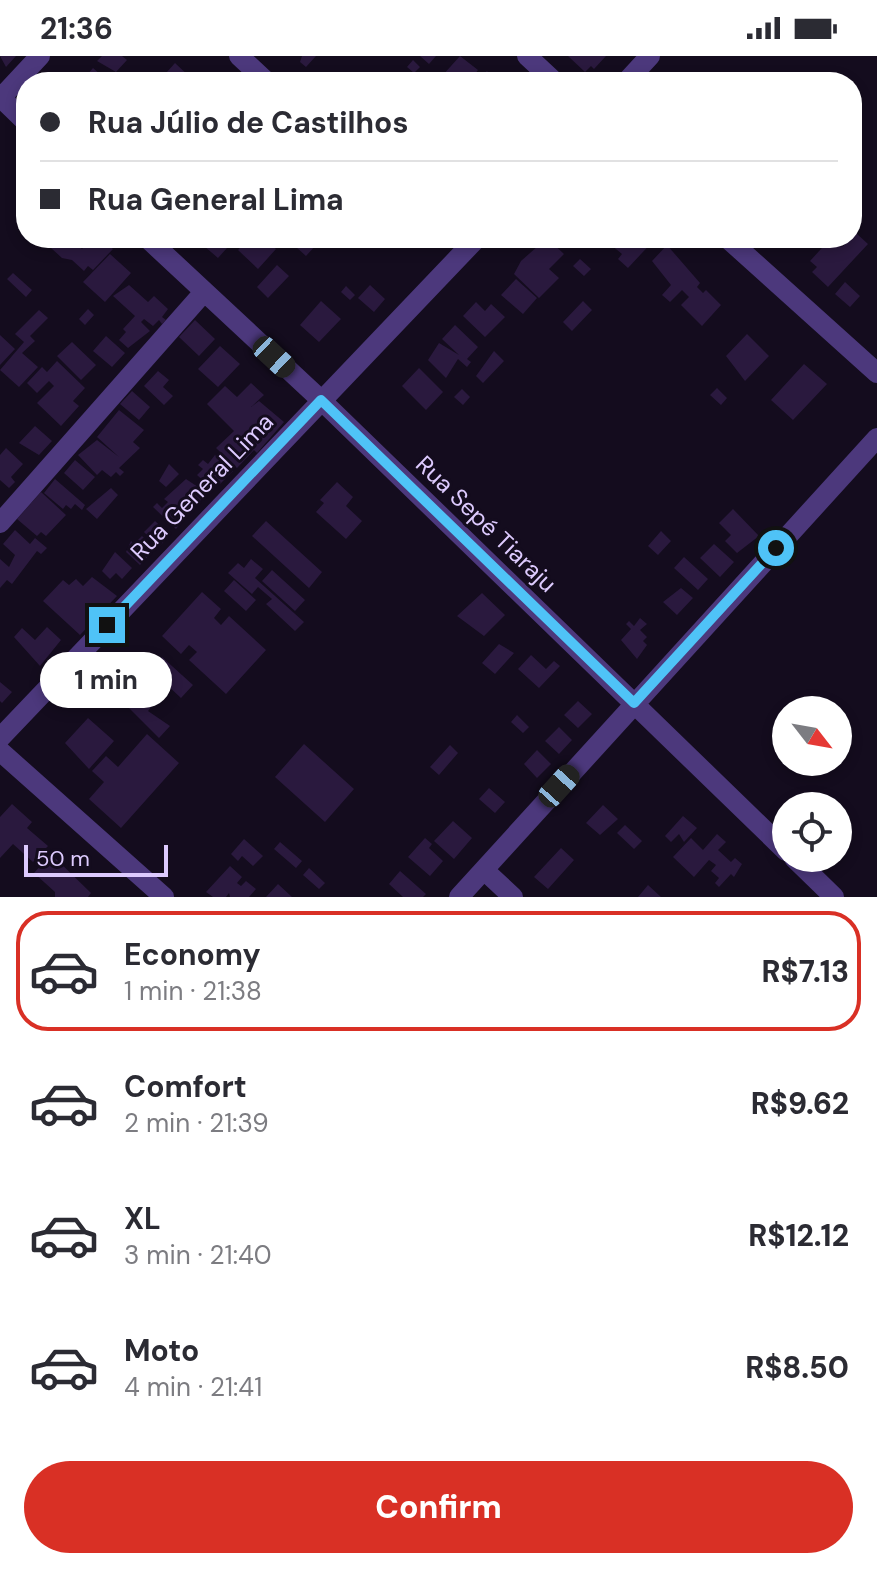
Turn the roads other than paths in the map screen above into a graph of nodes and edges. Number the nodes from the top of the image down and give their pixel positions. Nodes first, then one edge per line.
1 (40, 56) edge
2 (239, 56) edge
3 (527, 56) edge
4 (650, 56) edge
5 (25, 72) edge
6 (256, 72) edge
7 (544, 72) edge
8 (635, 72) edge
9 (16, 81) edge
10 (0, 98) edge
11 (16, 113) edge
12 (158, 248) edge
13 (467, 248) edge
14 (738, 248) edge
15 (204, 292) junction
16 (877, 373) edge
17 (321, 400) junction
18 (877, 438) edge
19 (0, 523) edge
20 (634, 703) junction
21 (0, 738) edge
22 (0, 751) edge
23 (772, 837) edge
24 (484, 870) junction
25 (808, 872) edge
26 (164, 897) edge
27 (459, 897) edge
28 (513, 897) edge
29 (834, 897) edge

1 - 5 street
2 - 6 street
3 - 7 street
4 - 8 street
9 - 10 street
10 - 11 street
12 - 15 street, Rua Sepé Tiaraju
13 - 17 street, Rua General Lima
14 - 16 street
15 - 17 street, Rua Sepé Tiaraju
15 - 19 street
17 - 20 street, Rua Sepé Tiaraju
17 - 21 street, Rua General Lima
18 - 20 street
20 - 23 street, Rua Sepé Tiaraju
20 - 24 street
22 - 26 street
24 - 27 street
24 - 28 street
25 - 29 street

